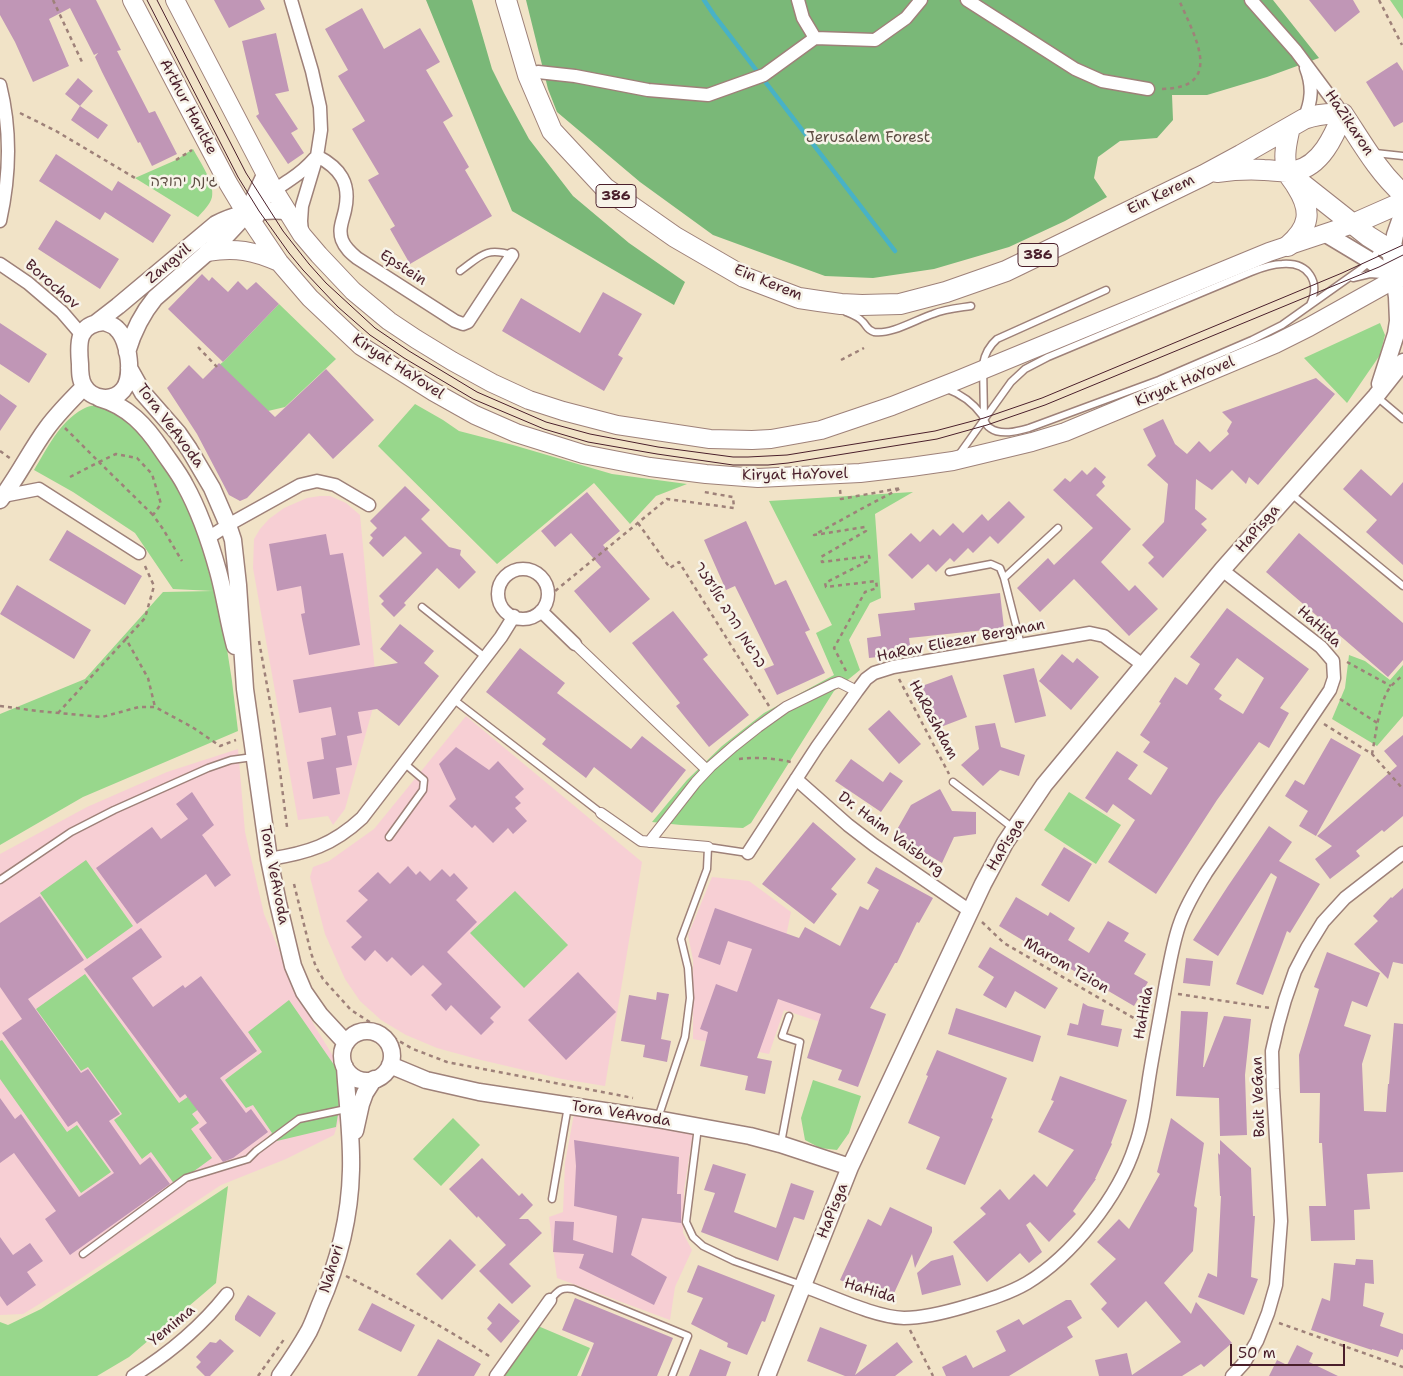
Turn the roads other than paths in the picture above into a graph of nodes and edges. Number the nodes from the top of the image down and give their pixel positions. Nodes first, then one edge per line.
1 (132, 0) edge
2 (175, 0) edge
3 (291, 0) edge
4 (506, 0) edge
5 (798, 0) edge
6 (921, 0) edge
7 (967, 0) edge
8 (1251, 0) edge
9 (815, 38) junction
10 (1296, 51) junction
11 (528, 74) junction
12 (0, 85) edge
13 (1148, 90) road end
14 (1343, 114) junction
15 (1297, 123) junction
16 (1368, 152) junction
17 (317, 156) junction
18 (1403, 156) edge
19 (1287, 172) junction
20 (1204, 175) junction
21 (269, 183) junction
22 (1403, 194) edge
23 (1403, 202) edge
24 (286, 211) junction
25 (1403, 211) edge
26 (252, 212) junction
27 (0, 221) edge
28 (1353, 224) junction
29 (1326, 234) junction
30 (302, 235) junction
31 (1288, 246) junction
32 (208, 252) junction
33 (1387, 253) edge
34 (512, 255) joint
35 (279, 262) junction
36 (0, 264) edge
37 (460, 271) dead end
38 (1400, 279) edge
39 (1346, 280) junction
40 (1106, 290) dead end
41 (971, 306) dead end
42 (1309, 306) junction
43 (863, 313) junction
44 (96, 323) junction
45 (81, 334) junction
46 (128, 360) junction
47 (1403, 362) edge
48 (983, 370) junction
49 (84, 387) junction
50 (942, 387) junction
51 (1376, 396) junction
52 (99, 398) junction
53 (984, 418) junction
54 (1403, 419) edge
55 (952, 461) junction
56 (1290, 493) junction
57 (1, 498) edge
58 (369, 505) dead end
59 (228, 525) junction
60 (1058, 528) dead end
61 (208, 538) junction
62 (138, 553) road end
63 (1222, 570) junction
64 (949, 572) dead end
65 (1004, 578) junction
66 (1403, 586) edge
67 (422, 607) dead end
68 (541, 612) junction
69 (514, 616) junction
70 (576, 644) joint
71 (1021, 645) junction
72 (485, 657) junction
73 (1143, 665) junction
74 (245, 689) junction
75 (857, 691) junction
76 (453, 699) junction
77 (255, 757) junction
78 (404, 763) junction
79 (707, 770) junction
80 (796, 779) junction
81 (953, 782) road end
82 (601, 813) joint
83 (1014, 828) junction
84 (389, 837) dead end
85 (649, 842) junction
86 (708, 847) junction
87 (748, 853) joint
88 (1403, 853) edge
89 (269, 859) junction
90 (0, 880) edge
91 (970, 911) junction
92 (788, 1016) dead end
93 (346, 1043) junction
94 (390, 1065) junction
95 (345, 1067) junction
96 (374, 1080) junction
97 (568, 1106) junction
98 (348, 1109) junction
99 (657, 1119) junction
100 (698, 1126) junction
101 (780, 1144) junction
102 (351, 1151) junction
103 (850, 1167) junction
104 (552, 1199) dead end
105 (83, 1254) dead end
106 (803, 1286) junction
107 (228, 1294) dead end
108 (550, 1300) joint
109 (500, 1371) edge
110 (133, 1376) edge
111 (280, 1376) edge
112 (672, 1376) edge
113 (767, 1376) edge
114 (1232, 1376) edge

1 - 26 main road, Arthur Hantke
2 - 21 main road
3 - 17 street
4 - 11 main road, Ein Kerem / 386
5 - 9 street
6 - 9 street
7 - 13 street
8 - 10 street, HaZikaron
9 - 11 street
10 - 14 street, HaZikaron
10 - 15 street, HaZikaron
11 - 43 main road, Ein Kerem / 386
12 - 27 street
14 - 15 main road, Ein Kerem / 386
14 - 16 main road, HaZikaron
14 - 19 main road
15 - 19 main road
15 - 20 main road, Ein Kerem / 386
16 - 18 lane
16 - 22 main road, HaZikaron
17 - 21 street
17 - 30 street
17 - 34 street, Epstein
19 - 20 main road, Ein Kerem / 386
19 - 28 main road
19 - 31 main road
20 - 43 main road, Ein Kerem / 386
21 - 24 main road
21 - 26 street, Zangvil
23 - 28 main road
24 - 26 street, Zangvil
24 - 30 main road
25 - 33 street, HaPisga
26 - 32 street, Zangvil
26 - 35 main road, Kiryat HaYovel
26 - 44 street, Zangvil
28 - 29 main road
28 - 33 main road
29 - 31 main road
29 - 33 street
30 - 50 main road
31 - 48 main road
32 - 35 main road
32 - 46 street, Zangvil
33 - 38 street, HaPisga
33 - 39 lane
34 - 37 lane
35 - 55 main road, Kiryat HaYovel
36 - 45 street, Borochov
38 - 39 lane
38 - 51 street, HaPisga
38 - 55 main road, Kiryat HaYovel
39 - 42 lane
40 - 48 lane
41 - 43 lane
42 - 53 lane
42 - 53 lane
44 - 45 street
44 - 46 street
45 - 49 street
46 - 52 street
46 - 59 street, Tora VeAvoda
47 - 51 street, HaPisga
48 - 50 main road
48 - 53 lane
49 - 52 street
49 - 57 street
50 - 53 lane
51 - 54 lane
51 - 56 street, HaPisga
52 - 61 street, Tora VeAvoda
53 - 55 lane
56 - 63 street, HaPisga
56 - 66 lane
57 - 62 street
58 - 59 street
59 - 61 street
59 - 74 street, Tora VeAvoda
60 - 65 lane
61 - 74 street, Tora VeAvoda
63 - 73 street, HaPisga
63 - 106 street, HaHida
64 - 65 lane
65 - 71 lane
67 - 72 lane
68 - 69 street
68 - 69 street
68 - 70 street
69 - 72 street
70 - 79 street
71 - 73 street, HaRav Eliezer Bergman
71 - 75 street, HaRav Eliezer Bergman
72 - 76 street
73 - 83 street, HaPisga
74 - 77 street, Tora VeAvoda
75 - 79 street
75 - 80 street, HaRav Eliezer Bergman
76 - 78 street
76 - 82 lane
77 - 89 street, Tora VeAvoda
77 - 90 lane
78 - 84 lane
78 - 89 street
79 - 85 street
80 - 87 street, HaRav Eliezer Bergman
80 - 91 street, Dr. Haim Vaisburg
81 - 83 lane
82 - 85 street
83 - 91 street, HaPisga
85 - 86 street
86 - 87 lane
86 - 99 lane
88 - 114 street, Bait VeGan
89 - 93 street, Tora VeAvoda
91 - 103 street, HaPisga
92 - 101 lane
93 - 94 street
93 - 95 street
94 - 96 street
94 - 97 street, Tora VeAvoda
95 - 96 street
95 - 98 street
96 - 102 street
97 - 99 street, Tora VeAvoda
97 - 104 lane
98 - 102 street
98 - 105 lane
99 - 100 street, Tora VeAvoda
100 - 101 street, Tora VeAvoda
100 - 106 lane
101 - 103 street, Tora VeAvoda
102 - 111 street, Nahori
103 - 106 street, HaPisga
106 - 113 street, HaPisga
107 - 110 street, Yemima
108 - 109 street
108 - 112 lane

